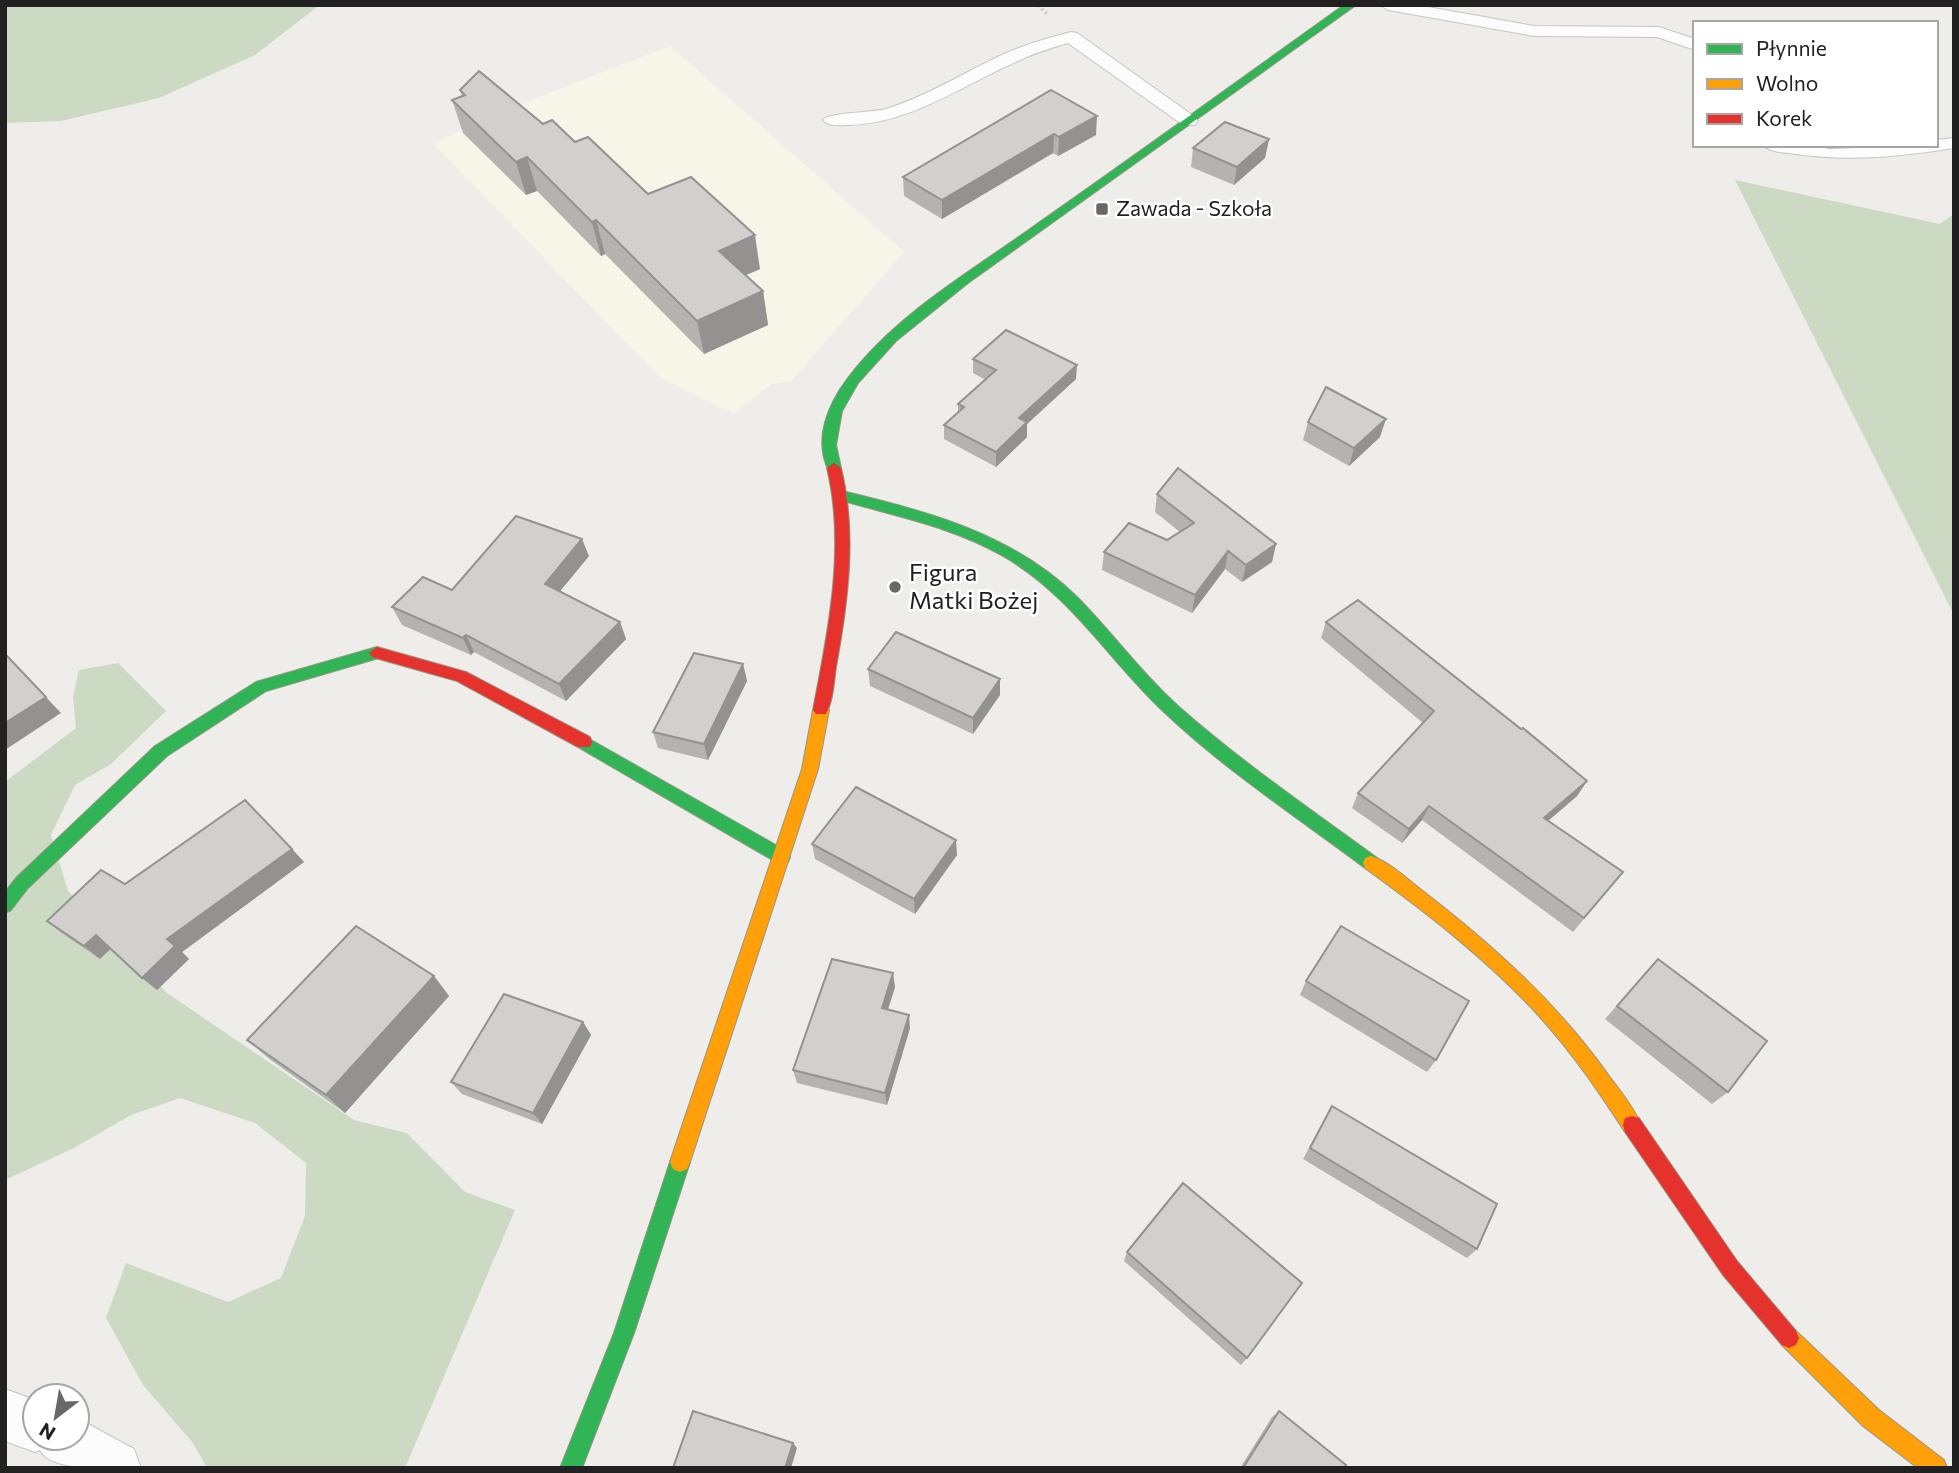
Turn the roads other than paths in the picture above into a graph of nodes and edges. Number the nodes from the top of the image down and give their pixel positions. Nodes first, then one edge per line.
1 (1352, 5) edge
2 (1388, 5) edge
3 (1693, 44) edge
4 (832, 120) dead end
5 (1189, 121) junction
6 (1785, 147) edge
7 (1927, 147) edge
8 (842, 496) junction
9 (782, 858) junction
10 (5, 905) edge
11 (86, 1452) edge
12 (115, 1468) edge
13 (571, 1468) edge
14 (1936, 1468) edge

1 - 5 street
2 - 3 lane
4 - 5 lane
5 - 8 street
6 - 7 lane
8 - 9 street
8 - 14 street
9 - 10 street
9 - 13 street
11 - 12 street

